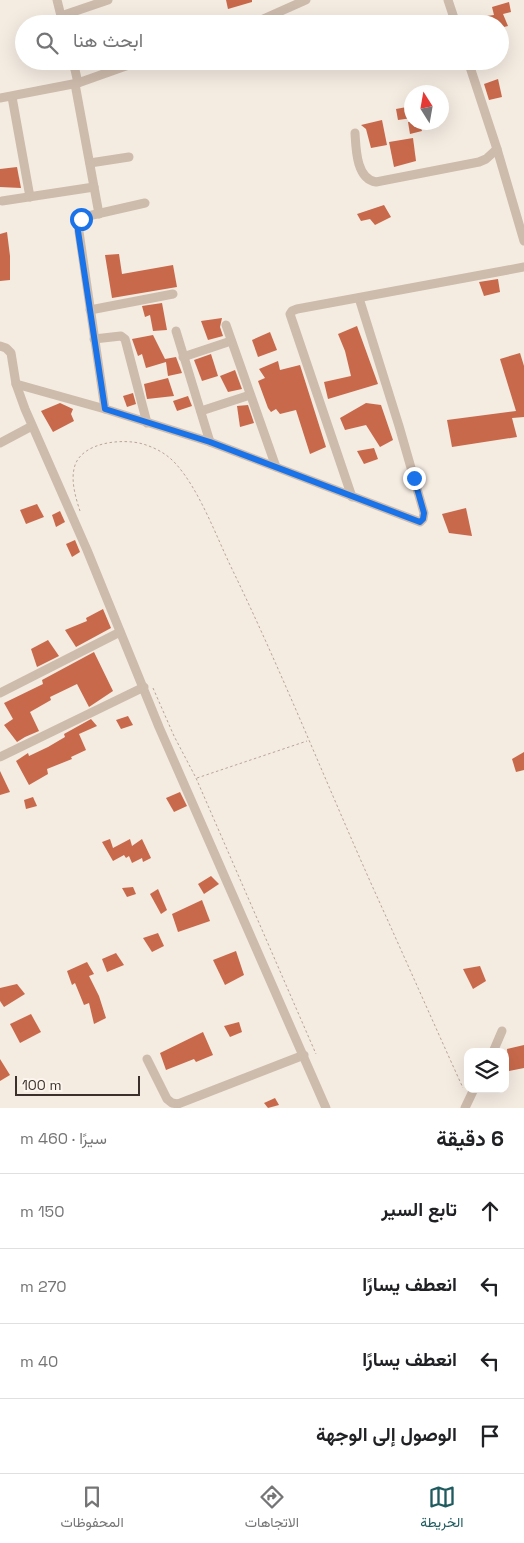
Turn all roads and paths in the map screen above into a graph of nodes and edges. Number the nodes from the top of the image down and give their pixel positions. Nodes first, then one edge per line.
1 (57, 0) edge
2 (108, 0) edge
3 (306, 0) edge
4 (448, 0) edge
5 (61, 15) edge
6 (74, 15) edge
7 (272, 15) edge
8 (453, 15) edge
9 (75, 70) edge
10 (115, 70) edge
11 (471, 70) edge
12 (77, 84) junction
13 (12, 97) junction
14 (0, 98) edge
15 (355, 133) dead end
16 (497, 149) junction
17 (130, 157) dead end
18 (90, 163) junction
19 (94, 187) junction
20 (30, 197) junction
21 (2, 201) dead end
22 (144, 203) dead end
23 (99, 214) junction
24 (524, 241) edge
25 (524, 266) edge
26 (173, 294) dead end
27 (359, 298) junction
28 (90, 310) junction
29 (226, 325) dead end
30 (176, 331) dead end
31 (94, 339) junction
32 (231, 341) junction
33 (0, 346) edge
34 (183, 357) junction
35 (16, 384) junction
36 (250, 395) junction
37 (105, 409) junction
38 (201, 411) junction
39 (147, 423) junction
40 (32, 426) junction
41 (0, 442) edge
42 (210, 442) junction
43 (276, 467) junction
44 (352, 497) junction
45 (80, 512) dead end
46 (120, 632) junction
47 (148, 686) junction
48 (0, 693) edge
49 (308, 740) junction
50 (0, 757) edge
51 (196, 778) junction
52 (502, 1031) dead end
53 (494, 1048) edge
54 (316, 1054) dead end
55 (304, 1055) junction
56 (146, 1059) dead end
57 (467, 1104) edge
58 (326, 1108) edge

1 - 5 street
2 - 6 street
3 - 7 street
4 - 8 street
9 - 12 street
10 - 12 street
11 - 16 street
12 - 13 street
12 - 18 street
13 - 14 street
13 - 20 street
15 - 16 street
16 - 24 street
17 - 18 street
18 - 19 street
19 - 20 street
19 - 23 street
20 - 21 street
22 - 23 street
23 - 28 street
25 - 27 street
26 - 28 street
27 - 44 street
27 - 44 street
28 - 31 street
29 - 32 street
30 - 34 street
31 - 37 street
31 - 39 street
32 - 34 street
32 - 36 street
33 - 35 street
34 - 38 street
35 - 37 street
35 - 40 street
36 - 38 street
36 - 43 street
37 - 39 street
38 - 42 street
39 - 42 street
40 - 41 street
40 - 46 street
42 - 43 street
43 - 44 street
45 - 49 path
46 - 47 street
46 - 48 street
47 - 50 street
47 - 51 path
47 - 55 street
49 - 51 path
49 - 57 path
51 - 54 path
52 - 53 street
55 - 56 street
55 - 58 street

